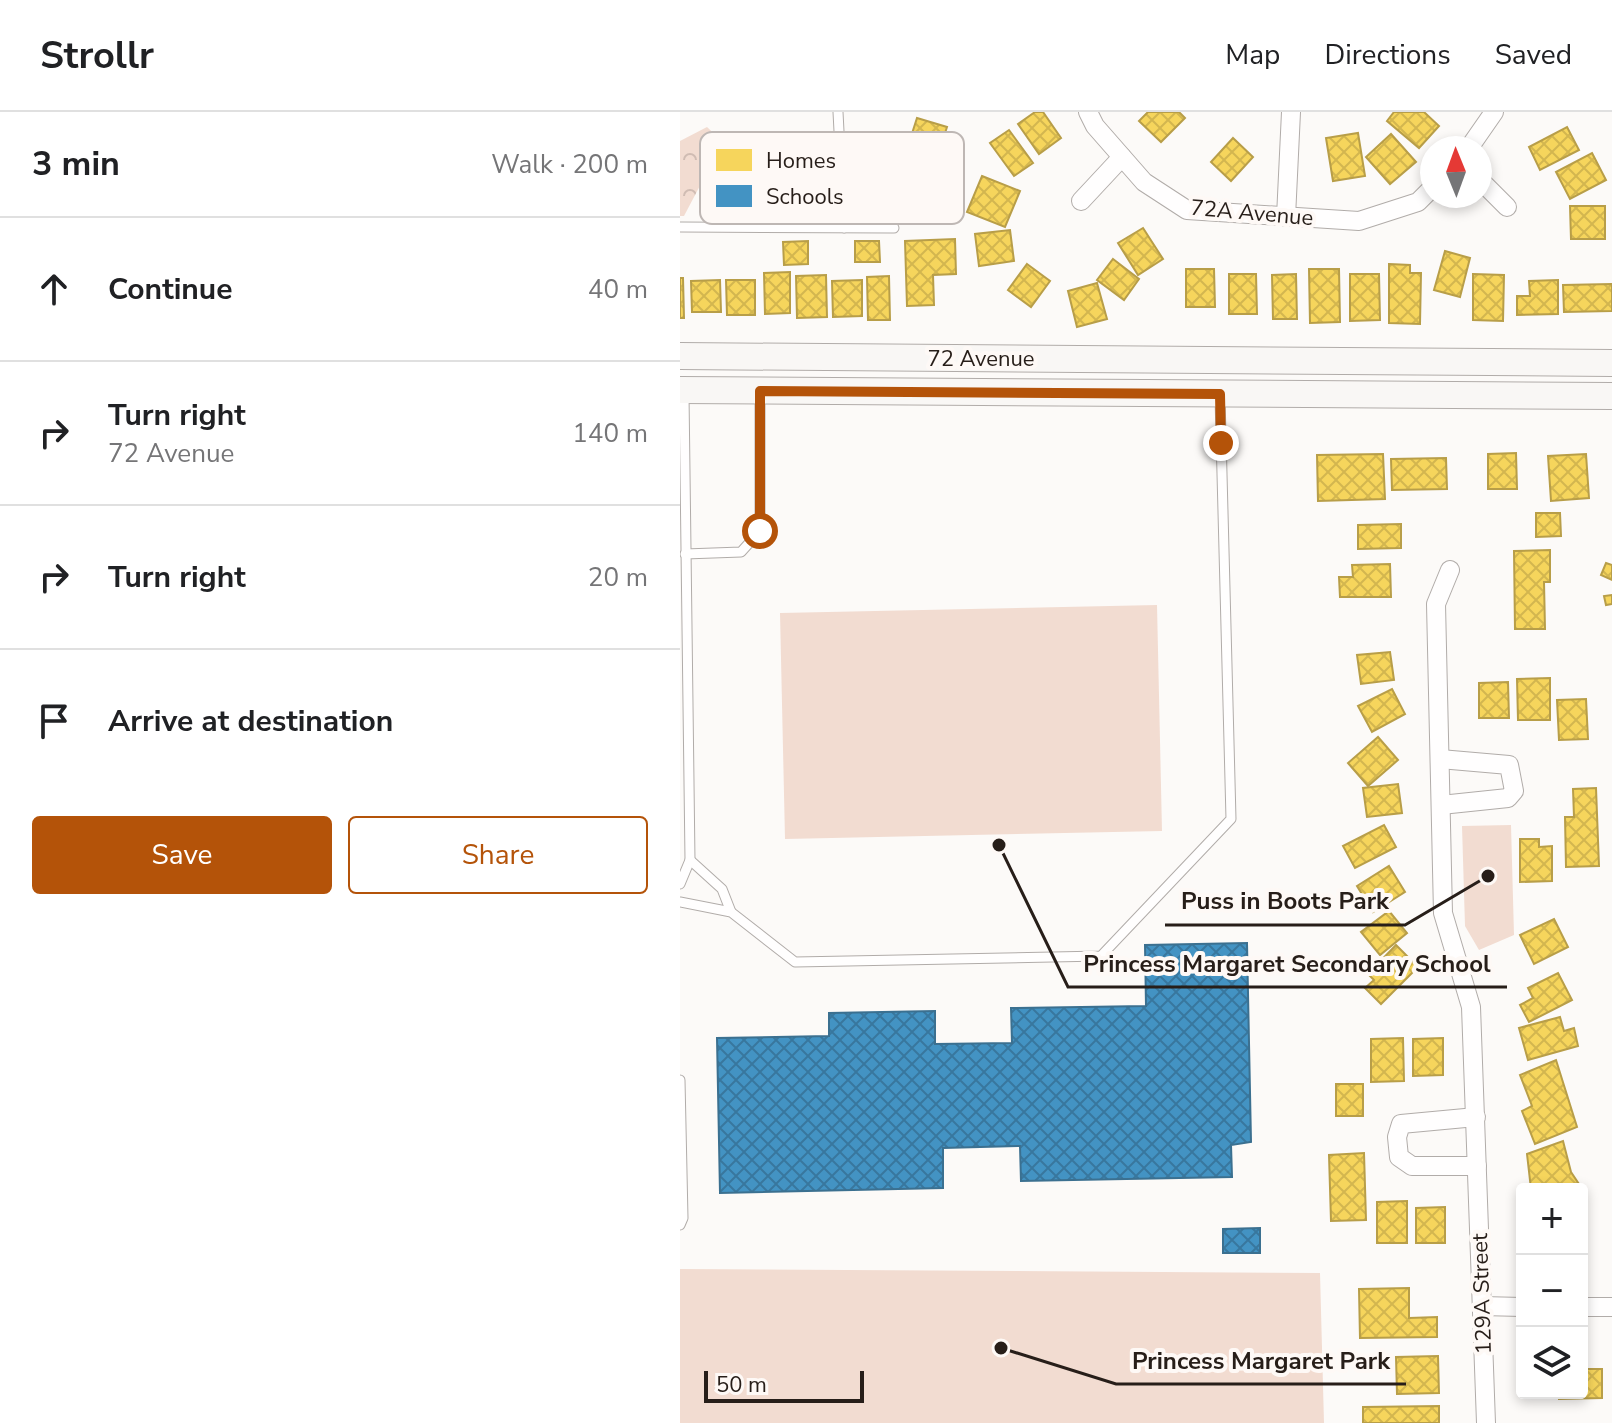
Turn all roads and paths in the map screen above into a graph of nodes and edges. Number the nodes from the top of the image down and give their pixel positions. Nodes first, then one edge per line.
1 (838, 112) edge
2 (1291, 112) edge
3 (1494, 112) edge
4 (1092, 119) edge
5 (839, 132) edge
6 (1477, 136) edge
7 (1122, 157) junction
8 (1492, 192) edge
9 (1420, 200) edge
10 (1081, 201) dead end
11 (1507, 207) dead end
12 (1286, 217) junction
13 (844, 224) edge
14 (680, 227) edge
15 (844, 228) junction
16 (894, 228) dead end
17 (680, 356) edge
18 (1282, 359) junction
19 (1612, 363) edge
20 (682, 390) edge
21 (760, 391) junction
22 (1220, 394) junction
23 (1612, 396) edge
24 (685, 554) junction
25 (1450, 570) dead end
26 (1440, 759) junction
27 (1441, 805) junction
28 (690, 860) junction
29 (680, 884) edge
30 (680, 902) edge
31 (731, 912) junction
32 (680, 1080) edge
33 (1476, 1117) junction
34 (1477, 1166) junction
35 (680, 1225) edge
36 (1482, 1306) junction
37 (1516, 1307) edge
38 (1588, 1307) edge
39 (1612, 1307) edge
40 (1486, 1423) edge

1 - 5 lane
2 - 12 street
3 - 6 street
4 - 7 street, 72A Avenue
7 - 10 street
7 - 12 street, 72A Avenue
8 - 11 street
9 - 12 street, 72A Avenue
13 - 15 lane
14 - 15 lane
15 - 16 lane
17 - 18 main road, 72 Avenue
18 - 19 main road, 72 Avenue
18 - 22 main road, 72 Avenue
20 - 21 main road, 72 Avenue
20 - 24 lane
21 - 22 main road, 72 Avenue
21 - 24 lane
22 - 23 main road, 72 Avenue
22 - 31 lane
24 - 28 lane
25 - 26 street, 129A Street
26 - 27 street, 129A Street
26 - 27 street
27 - 33 street, 129A Street
28 - 29 lane
28 - 31 lane
30 - 31 lane
32 - 35 lane
33 - 34 street, 129A Street
33 - 34 street
34 - 36 street, 129A Street
36 - 37 street
36 - 40 street, 129A Street
38 - 39 street

